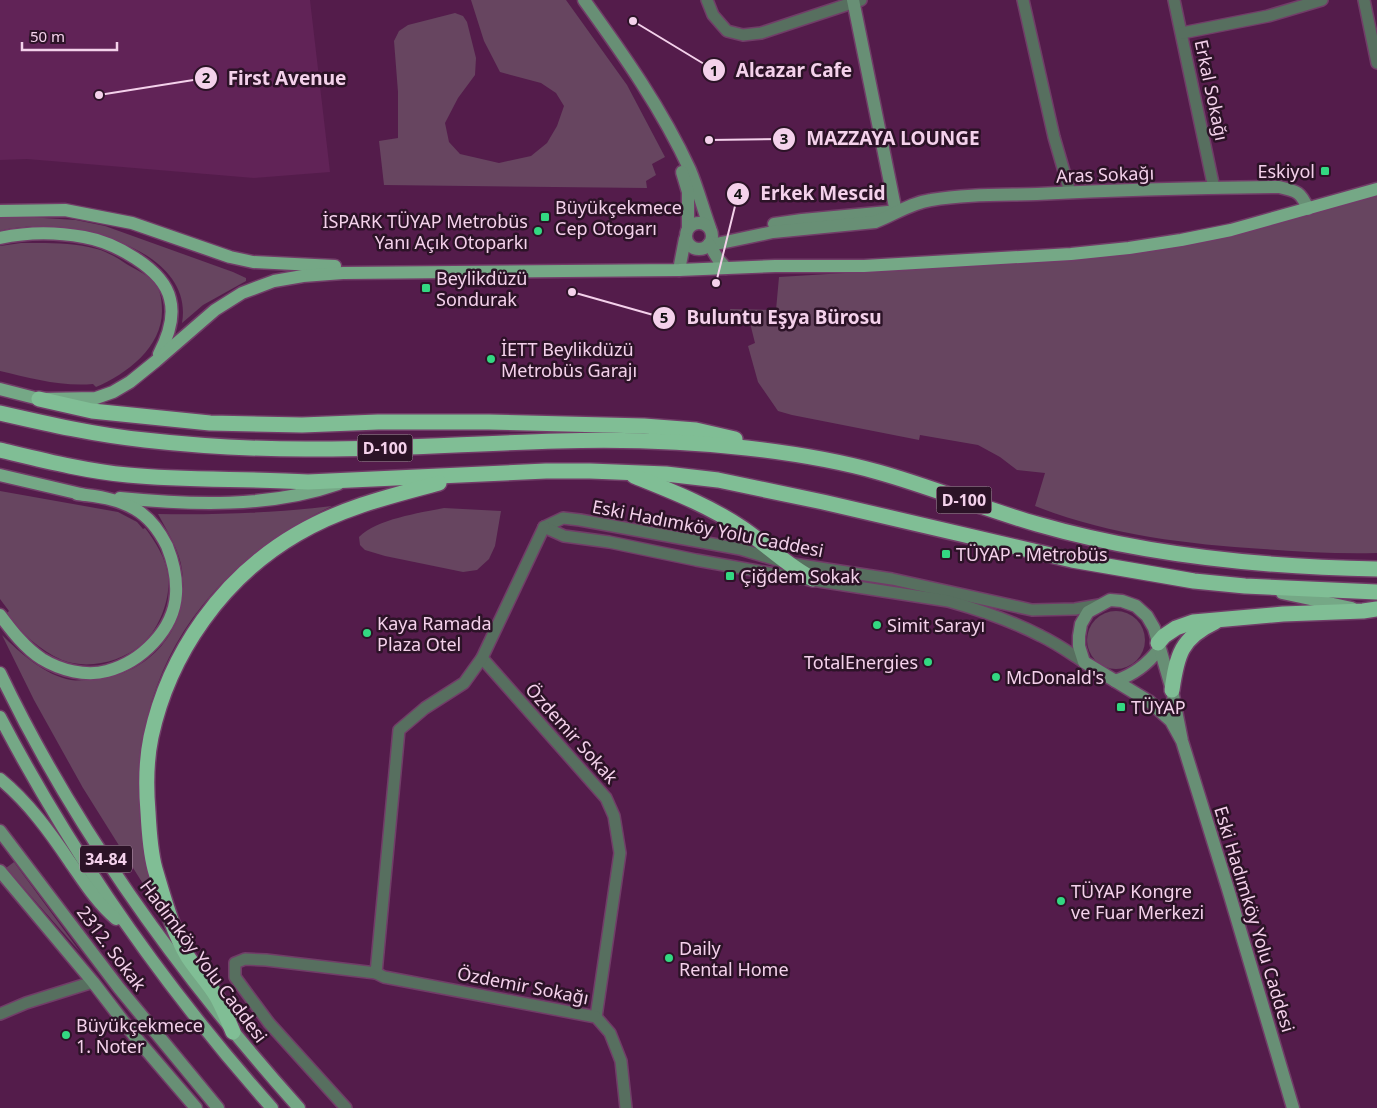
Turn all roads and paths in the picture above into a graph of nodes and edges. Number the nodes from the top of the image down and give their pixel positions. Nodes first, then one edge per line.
1 (575, 0) edge
2 (584, 0) edge
3 (707, 0) edge
4 (1023, 0) edge
5 (1174, 0) edge
6 (1322, 0) edge
7 (1364, 0) edge
8 (856, 1) edge
9 (1182, 32) junction
10 (1377, 63) edge
11 (1214, 188) junction
12 (1377, 189) edge
13 (1070, 192) junction
14 (687, 205) junction
15 (704, 209) junction
16 (1308, 209) junction
17 (0, 211) edge
18 (896, 212) junction
19 (686, 233) junction
20 (711, 237) junction
21 (0, 238) edge
22 (726, 268) junction
23 (679, 270) junction
24 (387, 273) junction
25 (156, 361) junction
26 (0, 389) edge
27 (39, 399) junction
28 (0, 414) edge
29 (0, 450) edge
30 (772, 451) junction
31 (624, 472) junction
32 (478, 474) junction
33 (0, 475) edge
34 (348, 480) junction
35 (77, 494) junction
36 (544, 527) junction
37 (709, 543) junction
38 (696, 560) junction
39 (787, 562) junction
40 (1377, 569) edge
41 (813, 579) junction
42 (892, 579) junction
43 (1245, 586) junction
44 (891, 591) junction
45 (1377, 592) edge
46 (1101, 604) junction
47 (1372, 611) edge
48 (0, 615) edge
49 (1226, 618) junction
50 (1159, 646) junction
51 (482, 658) junction
52 (1084, 662) junction
53 (0, 673) edge
54 (1115, 681) junction
55 (1172, 690) junction
56 (0, 717) edge
57 (1182, 741) junction
58 (0, 779) edge
59 (1, 837) edge
60 (0, 871) edge
61 (132, 934) junction
62 (376, 973) junction
63 (93, 982) junction
64 (0, 1014) edge
65 (596, 1017) junction
66 (233, 1032) junction
67 (196, 1108) edge
68 (218, 1108) edge
69 (272, 1108) edge
70 (299, 1108) edge
71 (346, 1108) edge
72 (626, 1108) edge
73 (1293, 1108) edge

1 - 14 street
2 - 15 street
3 - 8 street
4 - 13 street
5 - 9 street, Erkal Sokağı
6 - 9 street
7 - 10 street
8 - 18 street
9 - 11 street, Erkal Sokağı
11 - 13 street, Aras Sokağı
11 - 16 street, Aras Sokağı
12 - 16 main road
13 - 18 street, Aras Sokağı
14 - 15 street
14 - 19 street
15 - 20 street
16 - 22 main road
17 - 24 main road
18 - 20 street, Aras Sokağı
19 - 20 street
19 - 20 street
19 - 23 street
20 - 22 street
21 - 25 main road
22 - 23 main road
23 - 24 main road
24 - 25 main road
25 - 27 main road
26 - 27 main road
27 - 30 highway
28 - 30 highway, D-100
29 - 34 highway, D-100
30 - 40 highway, D-100
31 - 32 highway, D-100
31 - 39 highway
31 - 43 highway, D-100
32 - 34 highway, D-100
32 - 66 highway
33 - 35 main road
34 - 35 main road
35 - 48 main road
36 - 37 street, Eski Hadımköy Yolu Caddesi
36 - 38 street, Eski Hadımköy Yolu Caddesi
36 - 51 street
37 - 38 street
37 - 39 street, Eski Hadımköy Yolu Caddesi
38 - 41 street, Eski Hadımköy Yolu Caddesi
39 - 41 highway
39 - 42 street, Eski Hadımköy Yolu Caddesi
41 - 44 street, Eski Hadımköy Yolu Caddesi
42 - 44 street
42 - 46 street, Eski Hadımköy Yolu Caddesi
43 - 45 highway, D-100
43 - 47 main road
44 - 52 street, Eski Hadımköy Yolu Caddesi
46 - 50 street, Eski Hadımköy Yolu Caddesi
46 - 52 street
47 - 49 highway
49 - 50 highway
49 - 55 highway
50 - 54 street
50 - 55 street, Eski Hadımköy Yolu Caddesi
51 - 62 street
51 - 65 street, Özdemir Sokak
52 - 54 street, Eski Hadımköy Yolu Caddesi
53 - 66 main road, Hadımköy Yolu Caddesi / 34-84
54 - 57 street, Eski Hadımköy Yolu Caddesi
55 - 57 street, Eski Hadımköy Yolu Caddesi
56 - 61 main road, 34-84
57 - 73 street, Eski Hadımköy Yolu Caddesi
58 - 61 main road
59 - 68 street, 2312. Sokak
60 - 63 street, 2312. Sokak
61 - 69 main road, 34-84
62 - 65 street, Özdemir Sokağı
62 - 71 street, Özdemir Sokağı
63 - 64 street
63 - 67 street, 2312. Sokak
65 - 72 street, Özdemir Sokağı
66 - 70 main road, Hadımköy Yolu Caddesi / 34-84

